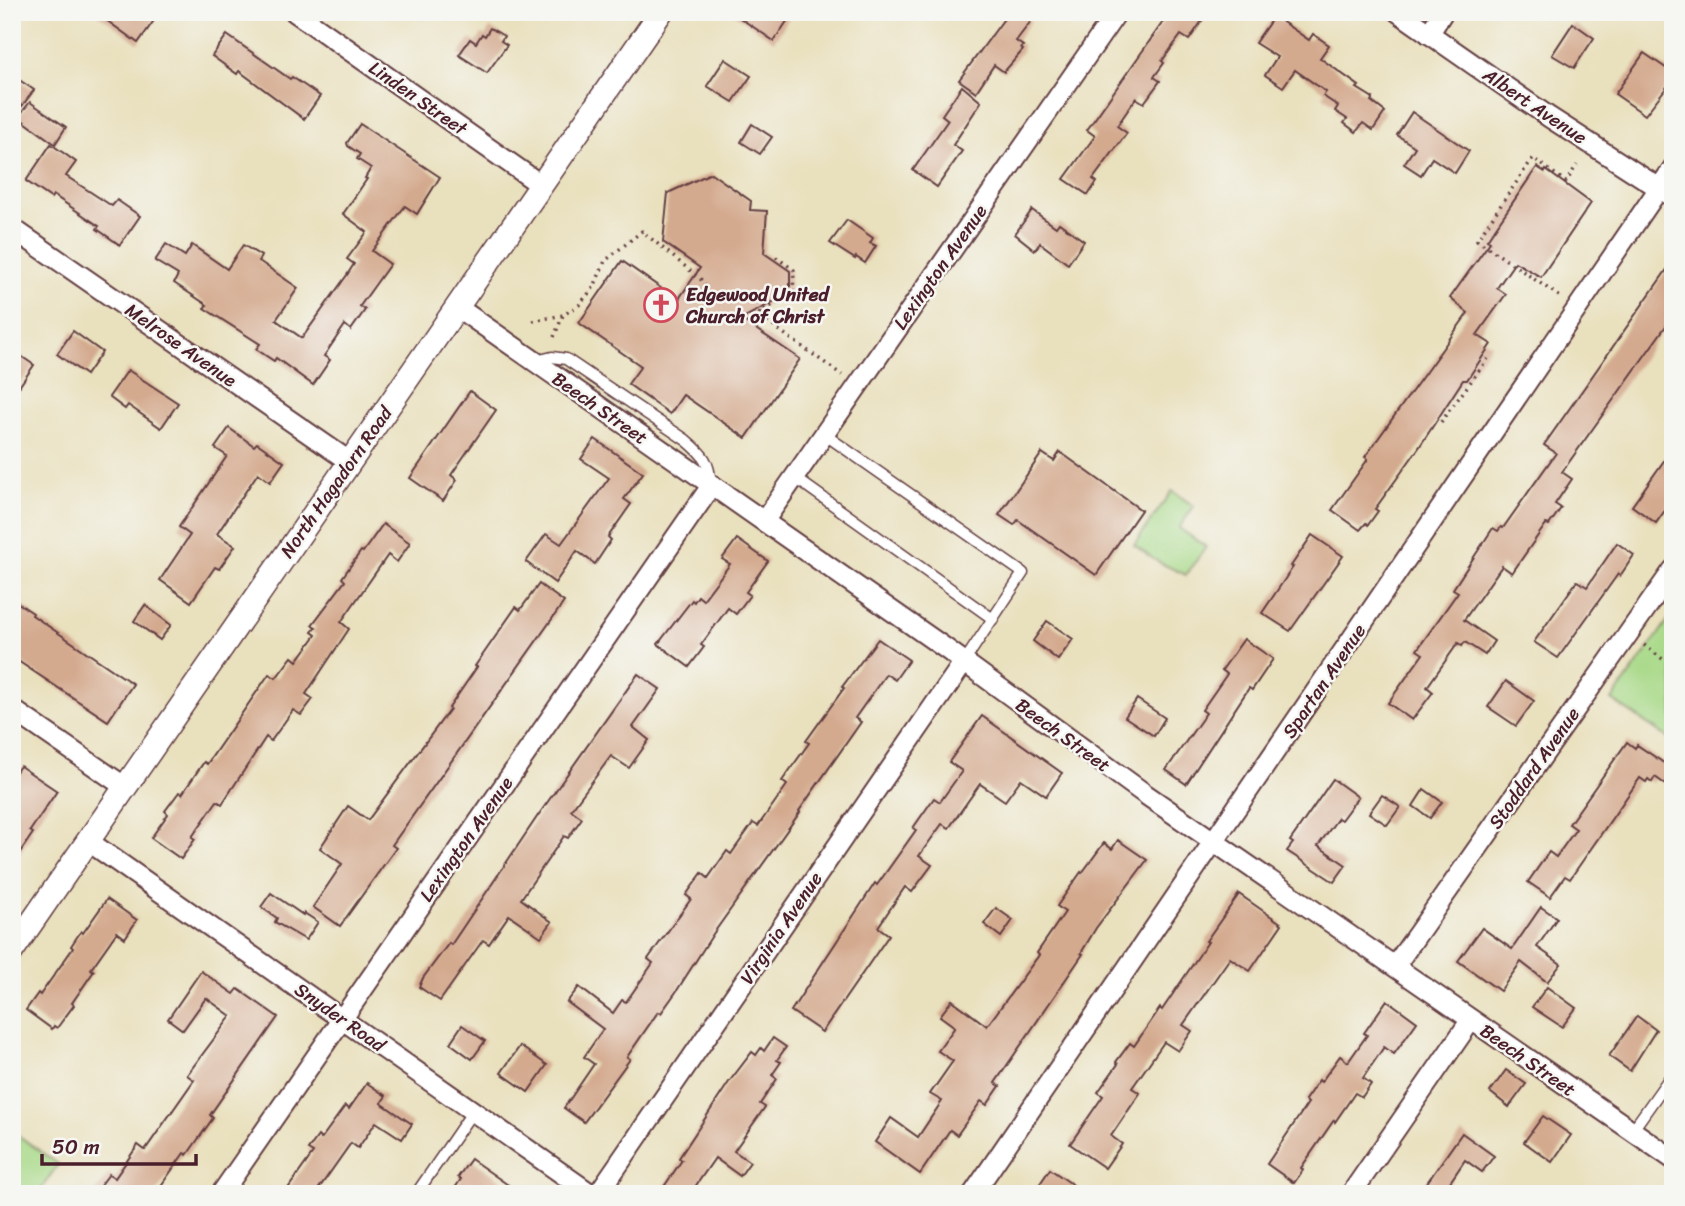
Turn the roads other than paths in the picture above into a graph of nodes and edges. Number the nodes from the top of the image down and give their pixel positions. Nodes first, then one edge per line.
1 (295, 12) edge
2 (661, 12) edge
3 (1117, 12) edge
4 (1398, 12) edge
5 (1443, 12) edge
6 (1429, 34) junction
7 (1673, 168) edge
8 (541, 185) junction
9 (1666, 192) edge
10 (12, 228) edge
11 (457, 307) junction
12 (824, 434) junction
13 (350, 462) junction
14 (794, 477) junction
15 (712, 485) junction
16 (764, 521) junction
17 (1673, 570) edge
18 (993, 619) junction
19 (964, 662) junction
20 (12, 709) edge
21 (125, 787) junction
22 (88, 841) junction
23 (1214, 842) junction
24 (12, 951) edge
25 (1395, 966) junction
26 (342, 1018) junction
27 (1471, 1020) junction
28 (1673, 1073) edge
29 (473, 1111) junction
30 (1632, 1131) junction
31 (1673, 1158) edge
32 (221, 1194) edge
33 (416, 1194) edge
34 (591, 1194) edge
35 (598, 1194) edge
36 (973, 1194) edge
37 (1351, 1194) edge

1 - 8 street, Linden Street
2 - 8 street, North Hagadorn Road
3 - 12 street, Lexington Avenue
4 - 6 street, Albert Avenue
5 - 6 street
6 - 9 street, Albert Avenue
7 - 9 street, Spartan Avenue
8 - 11 street, North Hagadorn Road
9 - 23 street, Spartan Avenue
10 - 13 street, Melrose Avenue
11 - 13 street, North Hagadorn Road
11 - 15 street, Beech Street
12 - 14 street, Lexington Avenue
12 - 18 lane
13 - 21 street, North Hagadorn Road
14 - 16 street, Lexington Avenue
14 - 18 lane
15 - 16 street, Beech Street
15 - 26 street, Lexington Avenue
16 - 19 street, Beech Street
17 - 25 street, Stoddard Avenue
18 - 19 lane
19 - 23 street, Beech Street
19 - 35 street, Virginia Avenue
20 - 21 street
21 - 22 street, North Hagadorn Road
22 - 24 street, North Hagadorn Road
22 - 26 street, Snyder Road
23 - 25 street, Beech Street
23 - 36 street, Spartan Avenue
25 - 27 street, Beech Street
26 - 29 street, Snyder Road
26 - 32 street, Lexington Avenue
27 - 30 street, Beech Street
27 - 37 street
28 - 30 lane
29 - 33 lane
29 - 34 street, Snyder Road
30 - 31 street, Beech Street

